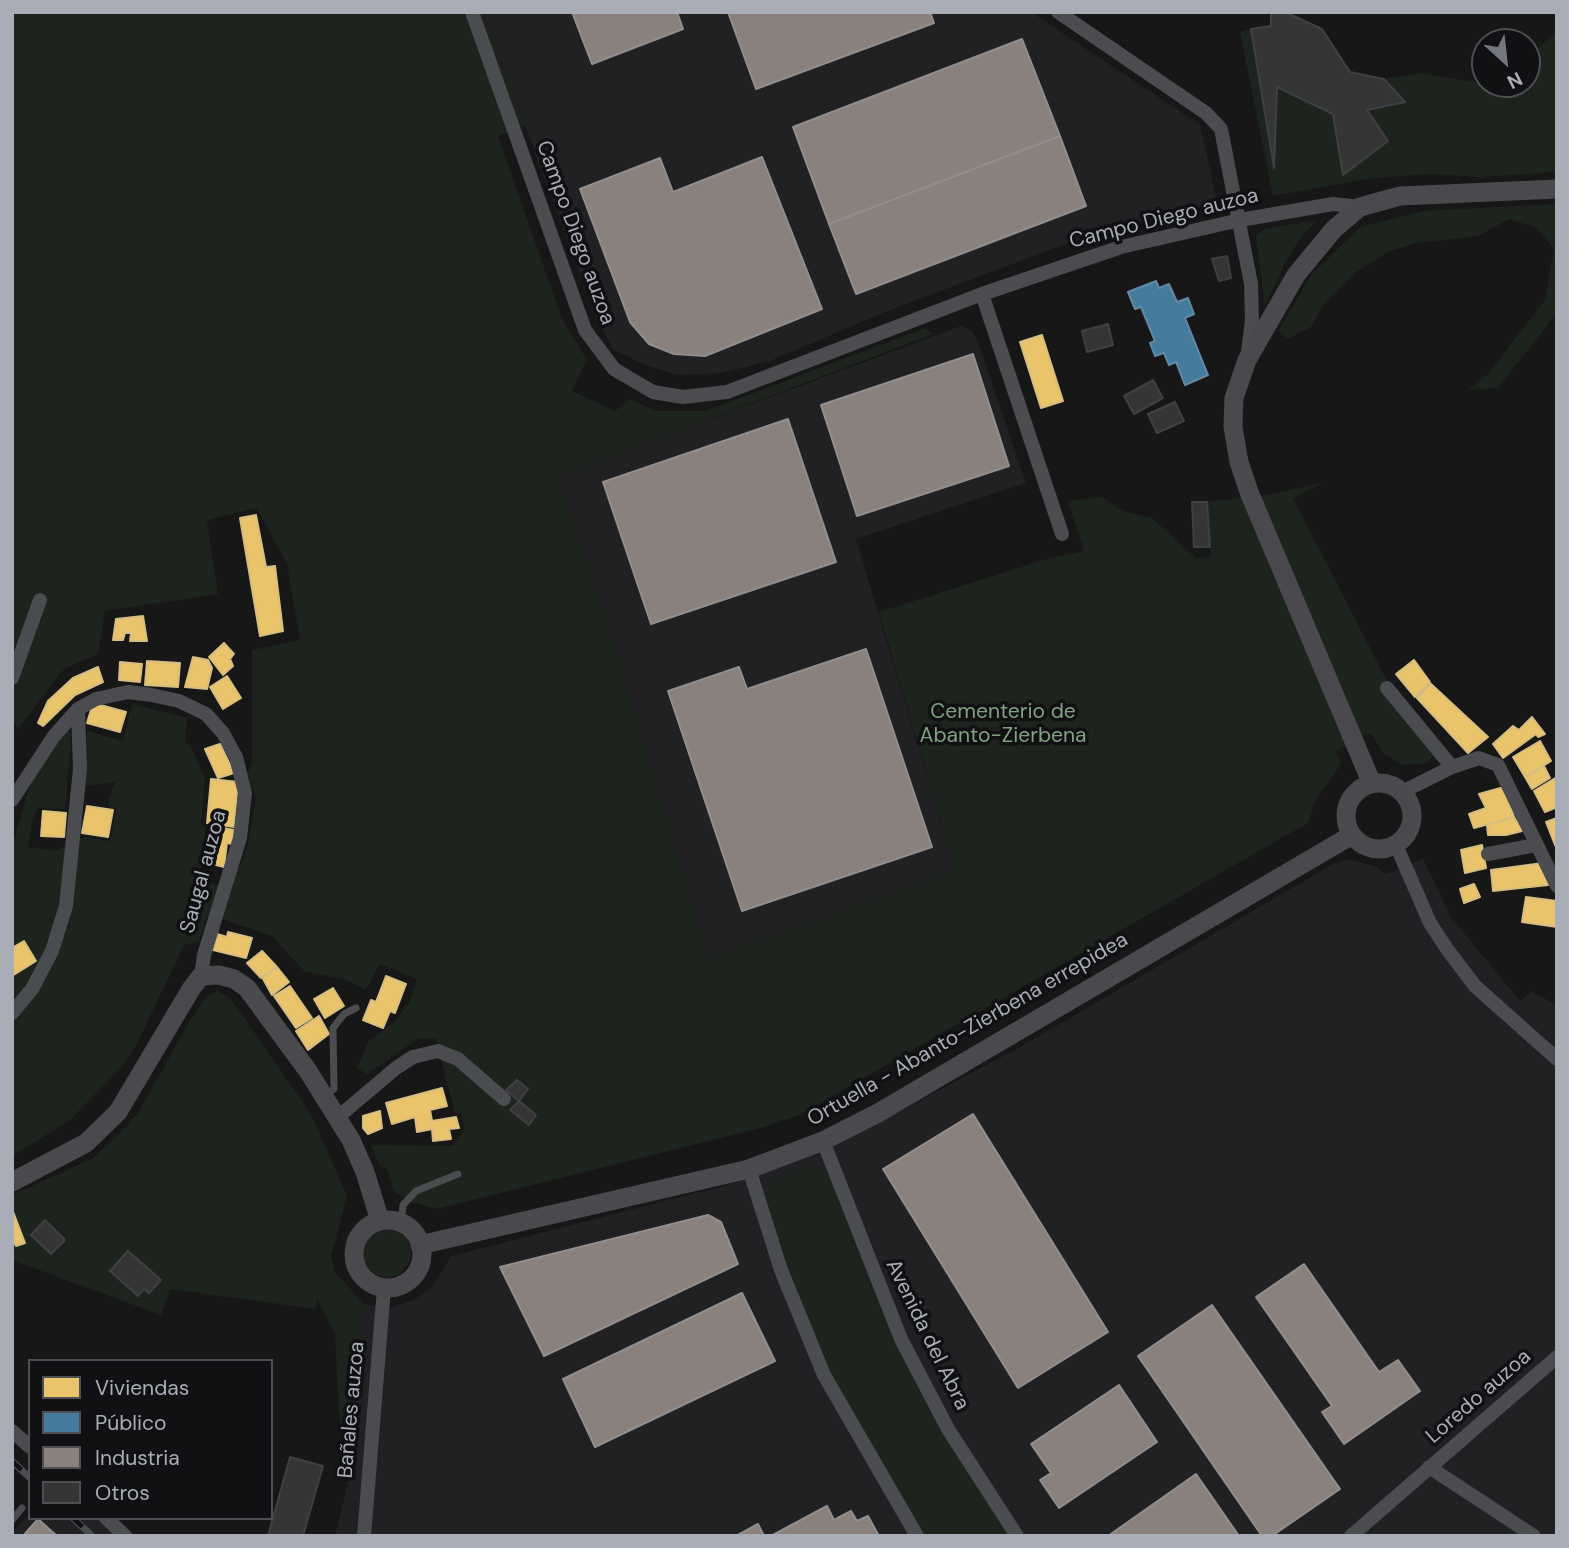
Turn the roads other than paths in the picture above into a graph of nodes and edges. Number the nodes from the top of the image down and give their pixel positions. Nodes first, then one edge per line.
1 (472, 12) edge
2 (1058, 12) edge
3 (1557, 189) edge
4 (1360, 207) junction
5 (1240, 220) junction
6 (982, 294) junction
7 (1247, 360) junction
8 (1062, 534) dead end
9 (40, 600) dead end
10 (12, 678) edge
11 (1387, 688) dead end
12 (78, 709) junction
13 (1452, 767) junction
14 (1372, 784) junction
15 (1402, 792) junction
16 (12, 800) edge
17 (1352, 835) junction
18 (1396, 845) junction
19 (1536, 845) junction
20 (1488, 854) dead end
21 (1556, 884) edge
22 (201, 976) junction
23 (356, 1009) dead end
24 (12, 1013) edge
25 (1557, 1059) edge
26 (324, 1096) junction
27 (505, 1099) dead end
28 (338, 1116) junction
29 (823, 1141) junction
30 (749, 1169) junction
31 (457, 1174) dead end
32 (12, 1182) edge
33 (380, 1221) junction
34 (401, 1223) junction
35 (421, 1245) junction
36 (384, 1288) junction
37 (1557, 1357) edge
38 (12, 1431) edge
39 (28, 1445) edge
40 (1429, 1468) junction
41 (22, 1508) dead end
42 (12, 1520) edge
43 (108, 1520) edge
44 (125, 1536) edge
45 (364, 1536) edge
46 (917, 1536) edge
47 (1017, 1536) edge
48 (1351, 1536) edge
49 (1534, 1536) edge

1 - 6 street, Campo Diego auzoa
2 - 5 street
3 - 4 street
4 - 5 street, Campo Diego auzoa
4 - 7 street
5 - 6 street, Campo Diego auzoa
5 - 7 street
6 - 8 street
7 - 14 street
9 - 10 street
11 - 13 street
12 - 16 street, Saugal auzoa
12 - 22 street, Saugal auzoa
12 - 24 street
13 - 15 street
13 - 19 street
14 - 15 street
14 - 17 street
15 - 18 street
17 - 18 street
17 - 29 street, Ortuella - Abanto-Zierbena errepidea
18 - 25 street
19 - 20 street
19 - 21 street
22 - 26 street
22 - 32 street
23 - 26 lane
26 - 28 street
27 - 28 street
28 - 33 street
29 - 30 street, Ortuella - Abanto-Zierbena errepidea
29 - 47 street, Avenida del Abra
30 - 35 street, Ortuella - Abanto-Zierbena errepidea
30 - 46 street
31 - 34 lane
33 - 34 street
33 - 36 street
34 - 35 street
35 - 36 street
36 - 45 street, Bañales auzoa
37 - 40 street, Loredo auzoa
38 - 39 street
40 - 48 street, Loredo auzoa
40 - 49 street, Loredo auzoa
41 - 42 lane
43 - 44 street

